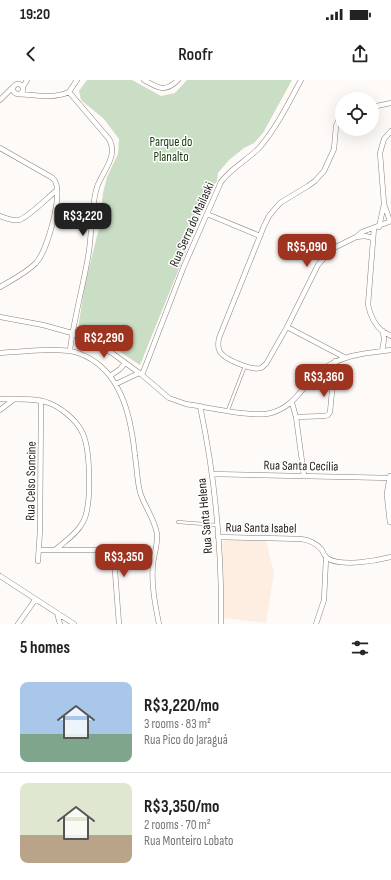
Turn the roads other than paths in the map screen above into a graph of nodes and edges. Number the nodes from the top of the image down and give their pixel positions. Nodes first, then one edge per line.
1 (20, 80) edge
2 (27, 80) edge
3 (77, 80) edge
4 (144, 80) edge
5 (178, 80) edge
6 (301, 80) edge
7 (15, 85) junction
8 (23, 88) junction
9 (69, 92) junction
10 (17, 94) junction
11 (36, 95) junction
12 (2, 98) edge
13 (391, 104) edge
14 (379, 106) edge
15 (391, 131) edge
16 (335, 136) edge
17 (0, 148) edge
18 (57, 190) junction
19 (384, 204) junction
20 (208, 214) junction
21 (0, 216) edge
22 (390, 221) edge
23 (376, 228) junction
24 (260, 236) junction
25 (356, 237) junction
26 (373, 238) junction
27 (0, 287) edge
28 (0, 317) edge
29 (287, 327) junction
30 (383, 331) junction
31 (72, 333) junction
32 (391, 336) edge
33 (70, 350) junction
34 (391, 350) edge
35 (382, 351) junction
36 (0, 353) edge
37 (344, 357) junction
38 (335, 361) junction
39 (125, 363) junction
40 (245, 365) junction
41 (140, 374) junction
42 (110, 376) junction
43 (116, 384) junction
44 (0, 399) edge
45 (13, 400) junction
46 (41, 401) junction
47 (292, 403) junction
48 (200, 406) junction
49 (0, 410) edge
50 (228, 410) junction
51 (296, 417) junction
52 (212, 474) junction
53 (304, 476) junction
54 (391, 478) edge
55 (391, 521) edge
56 (178, 522) dead end
57 (217, 525) junction
58 (218, 537) junction
59 (40, 550) junction
60 (55, 550) junction
61 (391, 557) edge
62 (326, 558) junction
63 (38, 561) dead end
64 (0, 576) edge
65 (35, 600) junction
66 (57, 613) junction
67 (18, 624) edge
68 (60, 624) edge
69 (74, 624) edge
70 (119, 624) edge
71 (159, 624) edge
72 (221, 624) edge
73 (316, 624) edge

1 - 7 street
2 - 8 street
3 - 9 street
4 - 5 street
6 - 20 street, Rua Serra do Mailaski
7 - 8 street
7 - 10 street
7 - 12 street
8 - 10 street
8 - 11 street
9 - 11 street
9 - 31 street
10 - 11 street
10 - 12 street
13 - 14 street
15 - 19 street
16 - 24 street
17 - 18 street
18 - 21 street
18 - 27 street
19 - 22 street
19 - 23 street
20 - 24 street
20 - 41 street, Rua Serra do Mailaski
22 - 23 street
23 - 25 street
23 - 26 street
24 - 40 street
25 - 26 street
25 - 29 street
26 - 30 street
28 - 31 street
29 - 37 street
29 - 40 street
30 - 32 street
30 - 35 street
31 - 33 street
31 - 39 street
33 - 36 street
33 - 42 street
34 - 35 street
35 - 37 street
37 - 38 street
38 - 47 street
38 - 51 street
39 - 41 street
39 - 42 street
40 - 50 lane
41 - 43 street
41 - 48 street
42 - 43 street
43 - 71 street
44 - 45 street
45 - 46 street
45 - 49 street
46 - 59 street, Rua Celso Soncine
46 - 60 street
47 - 50 street
47 - 51 street
48 - 50 street
48 - 52 street, Rua Santa Helena
51 - 53 street
52 - 53 street, Rua Santa Cecília
52 - 57 street, Rua Santa Helena
53 - 54 street, Rua Santa Cecília
54 - 55 main road
56 - 57 lane
57 - 58 street, Rua Santa Helena
58 - 62 street, Rua Santa Isabel
58 - 72 street, Rua Santa Helena
59 - 60 street
59 - 63 street, Rua Celso Soncine
60 - 70 street
61 - 62 street
62 - 73 street
64 - 65 street
65 - 66 street
65 - 67 street
66 - 68 street
66 - 69 street

